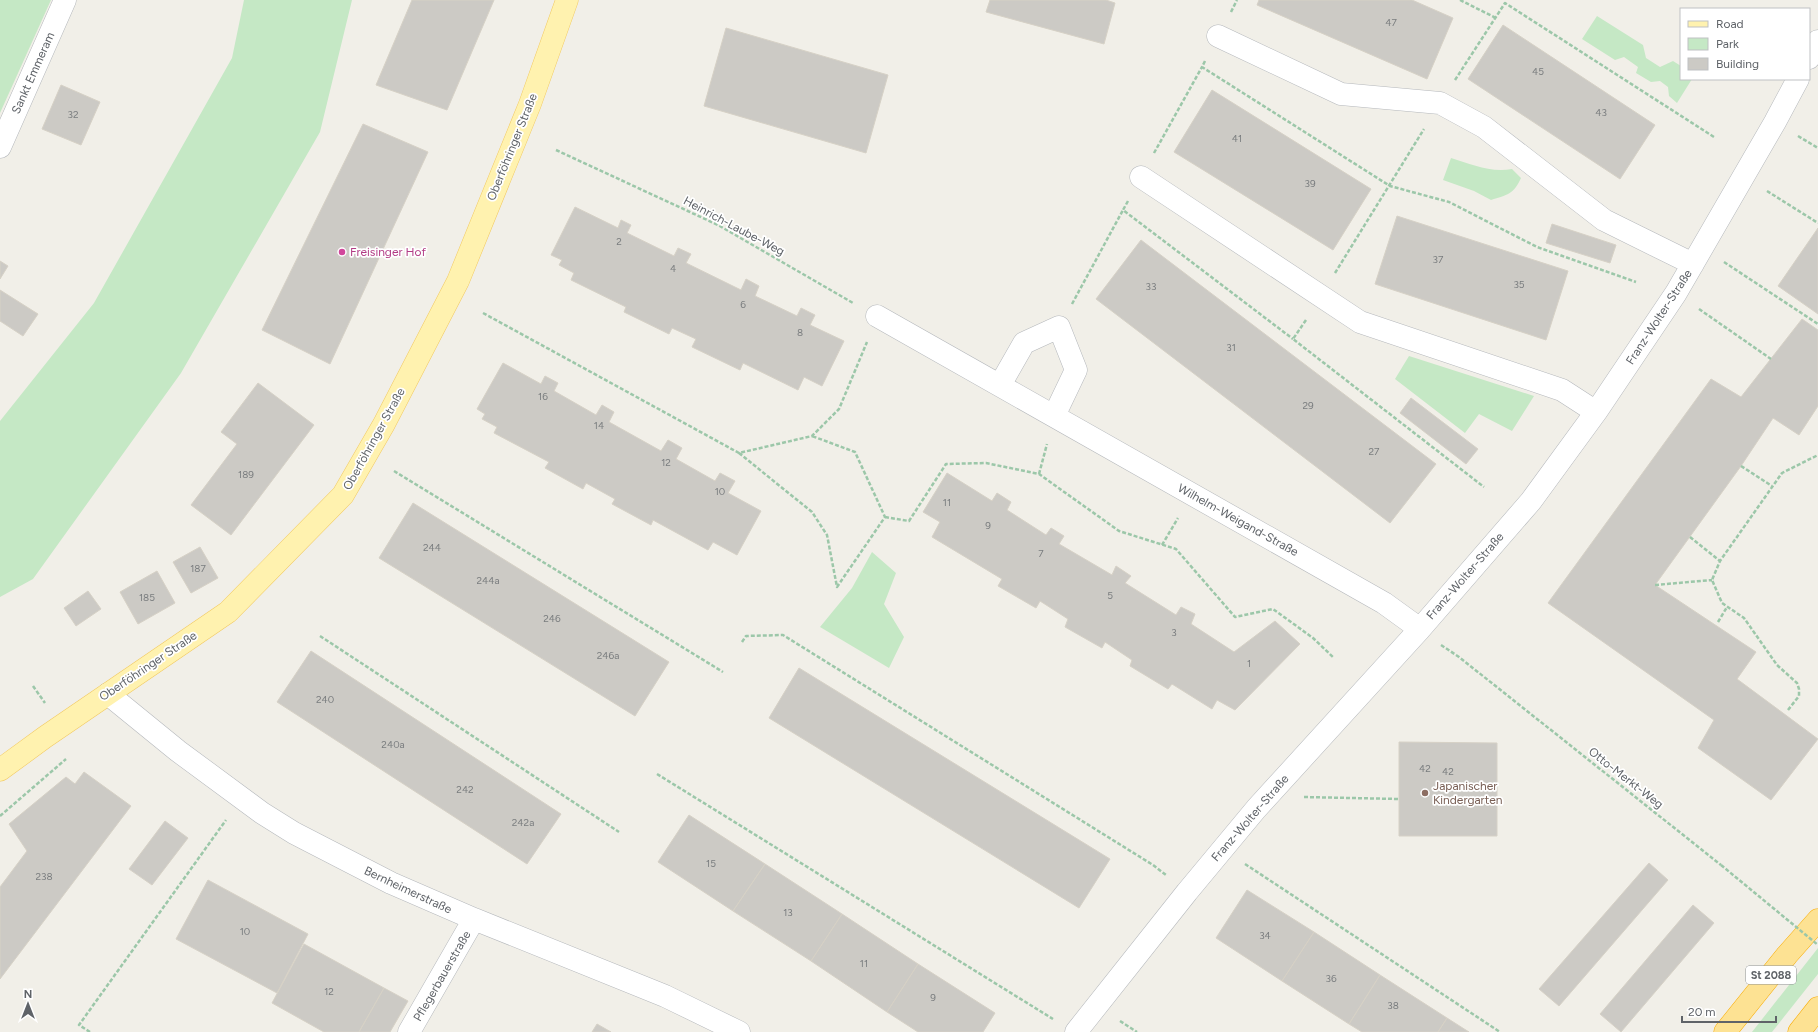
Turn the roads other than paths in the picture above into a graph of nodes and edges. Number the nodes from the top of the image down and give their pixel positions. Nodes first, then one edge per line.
1 (65, 0) edge
2 (567, 0) edge
3 (1218, 36) road end
4 (1818, 41) edge
5 (1810, 56) edge
6 (1797, 80) edge
7 (0, 147) edge
8 (1141, 177) dead end
9 (1698, 256) junction
10 (877, 316) road end
11 (1000, 385) junction
12 (1596, 412) junction
13 (1054, 416) junction
14 (1420, 628) junction
15 (108, 694) junction
16 (0, 770) edge
17 (474, 919) junction
18 (1818, 920) edge
19 (1818, 1008) edge
20 (409, 1032) edge
21 (739, 1032) edge
22 (1076, 1032) edge
23 (1725, 1032) edge
24 (1799, 1032) edge

1 - 7 street, Sankt Emmeram
2 - 15 main road, Oberföhringer Straße
3 - 9 street
4 - 5 street
6 - 9 street, Franz-Wolter-Straße
8 - 12 street
9 - 12 street, Franz-Wolter-Straße
10 - 11 street, Wilhelm-Weigand-Straße
11 - 13 street, Wilhelm-Weigand-Straße
11 - 13 street
12 - 14 street, Franz-Wolter-Straße
13 - 14 street, Wilhelm-Weigand-Straße
14 - 22 street, Franz-Wolter-Straße
15 - 16 main road, Oberföhringer Straße
15 - 17 street, Bernheimerstraße
17 - 20 street, Pflegerbauerstraße
17 - 21 street, Bernheimerstraße
18 - 23 highway, St 2088
19 - 24 highway

